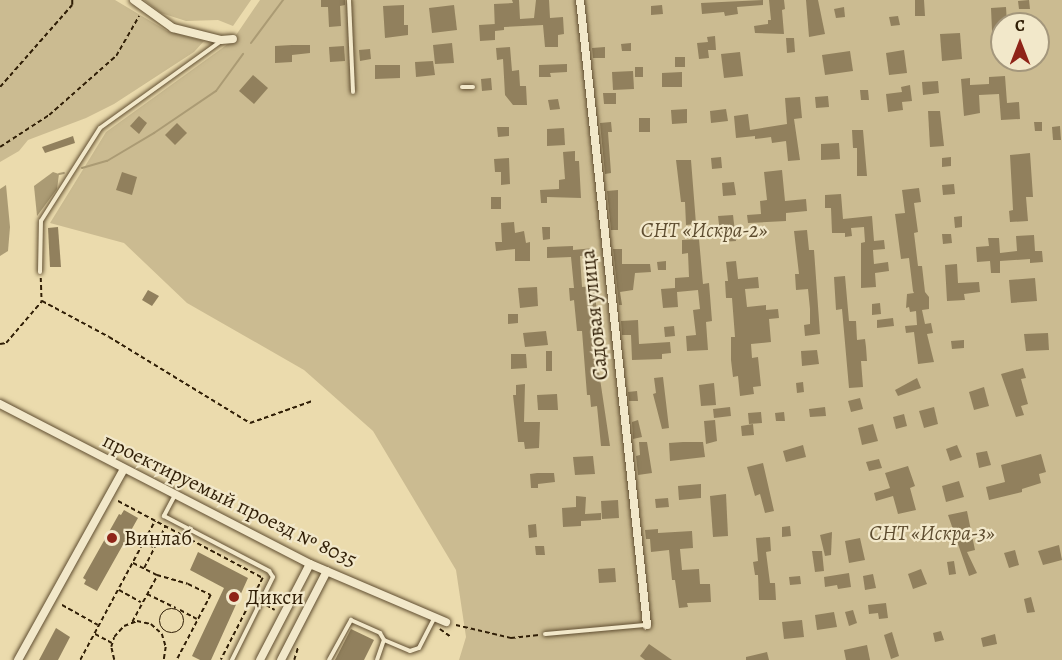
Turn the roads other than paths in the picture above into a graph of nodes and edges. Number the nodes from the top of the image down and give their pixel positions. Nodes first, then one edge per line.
1 (134, 0) edge
2 (349, 0) edge
3 (580, 0) edge
4 (233, 39) dead end
5 (221, 40) junction
6 (462, 87) dead end
7 (473, 87) dead end
8 (353, 92) dead end
9 (40, 272) road end
10 (0, 404) edge
11 (124, 469) junction
12 (175, 495) junction
13 (310, 564) junction
14 (327, 571) junction
15 (434, 621) junction
16 (446, 622) road end
17 (647, 625) joint
18 (545, 634) road end
19 (384, 640) junction
20 (18, 660) edge
21 (232, 660) edge
22 (260, 660) edge
23 (281, 660) edge
24 (329, 660) edge
25 (378, 660) edge

1 - 5 street
2 - 8 lane
3 - 17 street, Садовая улица
4 - 5 street
5 - 9 lane
6 - 7 lane
10 - 11 street, проектируемый проезд № 8035
11 - 12 street, проектируемый проезд № 8035
11 - 20 street
12 - 13 street, проектируемый проезд № 8035
12 - 21 lane
13 - 14 street, проектируемый проезд № 8035
13 - 22 street
14 - 15 street, проектируемый проезд № 8035
14 - 23 street
15 - 16 street, проектируемый проезд № 8035
15 - 19 lane
17 - 18 lane
19 - 24 lane
19 - 25 lane

